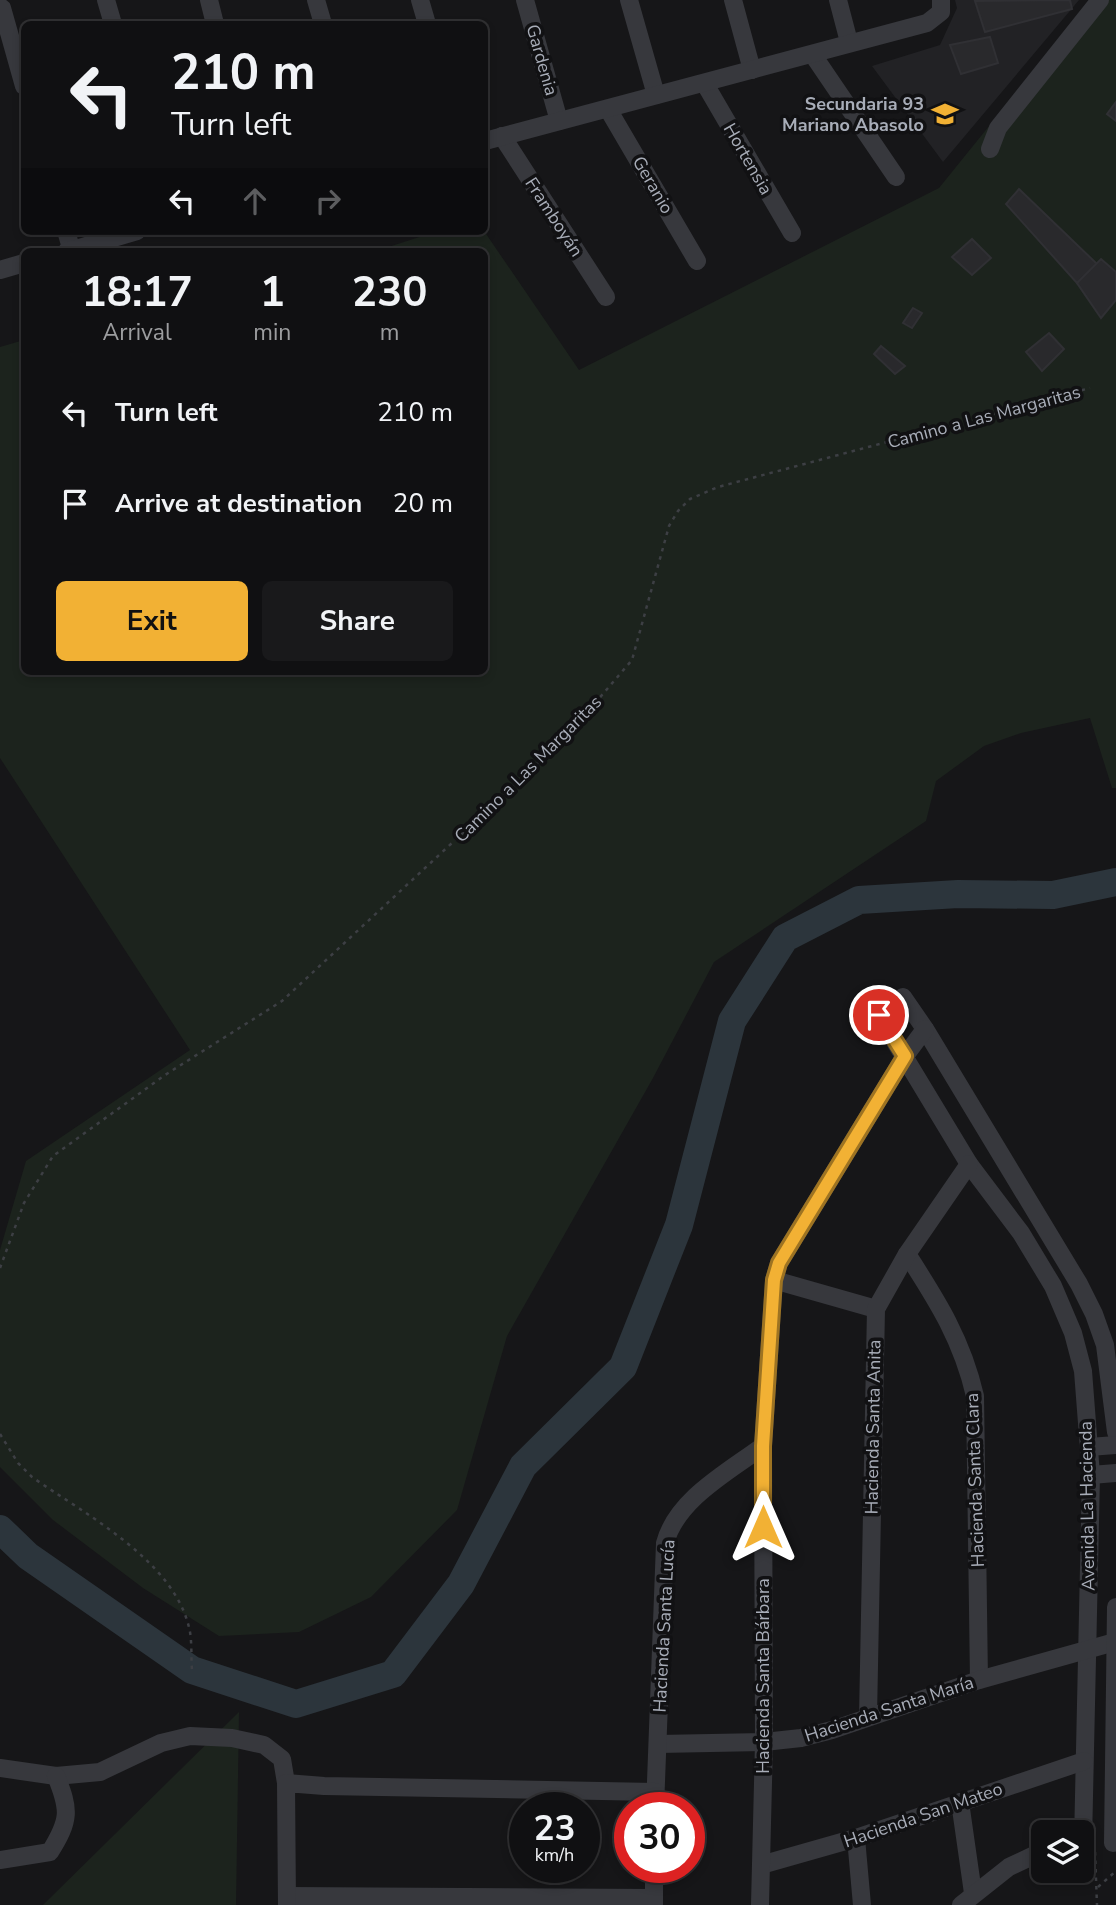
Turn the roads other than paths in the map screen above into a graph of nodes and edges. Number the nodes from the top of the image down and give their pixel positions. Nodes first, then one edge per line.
1 (106, 0) edge
2 (209, 0) edge
3 (316, 0) edge
4 (420, 0) edge
5 (525, 0) edge
6 (629, 0) edge
7 (733, 0) edge
8 (838, 0) edge
9 (1100, 0) edge
10 (7, 6) edge
11 (939, 9) edge
12 (112, 21) edge
13 (214, 21) edge
14 (322, 21) edge
15 (426, 21) edge
16 (849, 42) junction
17 (813, 55) junction
18 (752, 70) junction
19 (21, 72) edge
20 (705, 84) junction
21 (656, 95) junction
22 (608, 109) junction
23 (559, 121) junction
24 (494, 139) edge
25 (990, 149) dead end
26 (896, 177) dead end
27 (792, 233) dead end
28 (123, 235) edge
29 (79, 248) edge
30 (698, 261) dead end
31 (21, 264) edge
32 (0, 270) edge
33 (606, 297) dead end
34 (902, 998) dead end
35 (879, 1015) dead end
36 (925, 1029) junction
37 (905, 1056) junction
38 (969, 1164) junction
39 (907, 1254) junction
40 (774, 1280) junction
41 (876, 1309) junction
42 (1116, 1432) edge
43 (1116, 1445) edge
44 (763, 1446) junction
45 (1089, 1447) junction
46 (1116, 1473) edge
47 (1091, 1475) junction
48 (1116, 1607) edge
49 (1115, 1642) edge
50 (1088, 1648) junction
51 (979, 1680) junction
52 (869, 1717) junction
53 (764, 1742) junction
54 (658, 1744) junction
55 (1084, 1761) junction
56 (0, 1768) edge
57 (56, 1776) junction
58 (286, 1783) junction
59 (655, 1792) edge
60 (614, 1798) edge
61 (960, 1802) junction
62 (1085, 1820) edge
63 (856, 1838) junction
64 (1094, 1843) edge
65 (1114, 1843) edge
66 (1031, 1857) edge
67 (0, 1860) edge
68 (761, 1865) junction
69 (654, 1883) edge
70 (967, 1899) edge
71 (287, 1901) edge
72 (654, 1901) edge
73 (760, 1905) edge
74 (862, 1905) edge

1 - 12 street
2 - 13 street
3 - 14 street
4 - 15 street
5 - 23 street, Gardenia
6 - 21 street
7 - 18 street
8 - 16 street
9 - 25 street
10 - 19 street
11 - 16 street
16 - 17 street
17 - 18 street
17 - 26 street
18 - 20 street
20 - 21 street
20 - 27 street, Hortensia
21 - 22 street
22 - 23 street
22 - 30 street, Geranio
23 - 24 street
24 - 33 street, Framboyán
28 - 29 street
31 - 32 street
34 - 36 street, Avenida La Hacienda
35 - 37 street, Avenida La Hacienda
36 - 37 street, Hacienda Santa Bárbara
36 - 42 street, Avenida La Hacienda
37 - 38 street, Avenida La Hacienda
37 - 40 street, Hacienda Santa Bárbara
38 - 39 street, Hacienda Santa Anita
38 - 45 street, Avenida La Hacienda
39 - 41 street, Hacienda Santa Anita
39 - 51 street, Hacienda Santa Clara
40 - 41 street
40 - 44 street, Hacienda Santa Bárbara
41 - 52 street, Hacienda Santa Anita
43 - 45 street
44 - 53 street, Hacienda Santa Bárbara
44 - 54 street, Hacienda Santa Lucía
45 - 47 street, Avenida La Hacienda
46 - 47 street
47 - 50 street, Avenida La Hacienda
48 - 49 street, Avenida La Hacienda
49 - 50 street, Hacienda Santa María
49 - 65 street, Avenida La Hacienda
50 - 51 street, Hacienda Santa María
50 - 55 street, Avenida La Hacienda
51 - 52 street, Hacienda Santa María
52 - 53 street, Hacienda Santa María
53 - 54 street, Hacienda Santa María
53 - 68 street, Hacienda Santa Bárbara
54 - 59 street, Hacienda Santa Lucía
55 - 61 street, Hacienda San Mateo
55 - 62 street, Avenida La Hacienda
56 - 57 street
57 - 58 street
57 - 67 street
58 - 60 street
58 - 71 street
61 - 63 street, Hacienda San Mateo
61 - 70 street
63 - 68 street, Hacienda San Mateo
63 - 74 street
64 - 65 street
66 - 70 street
68 - 73 street, Hacienda Santa Bárbara
69 - 72 street
71 - 72 street

